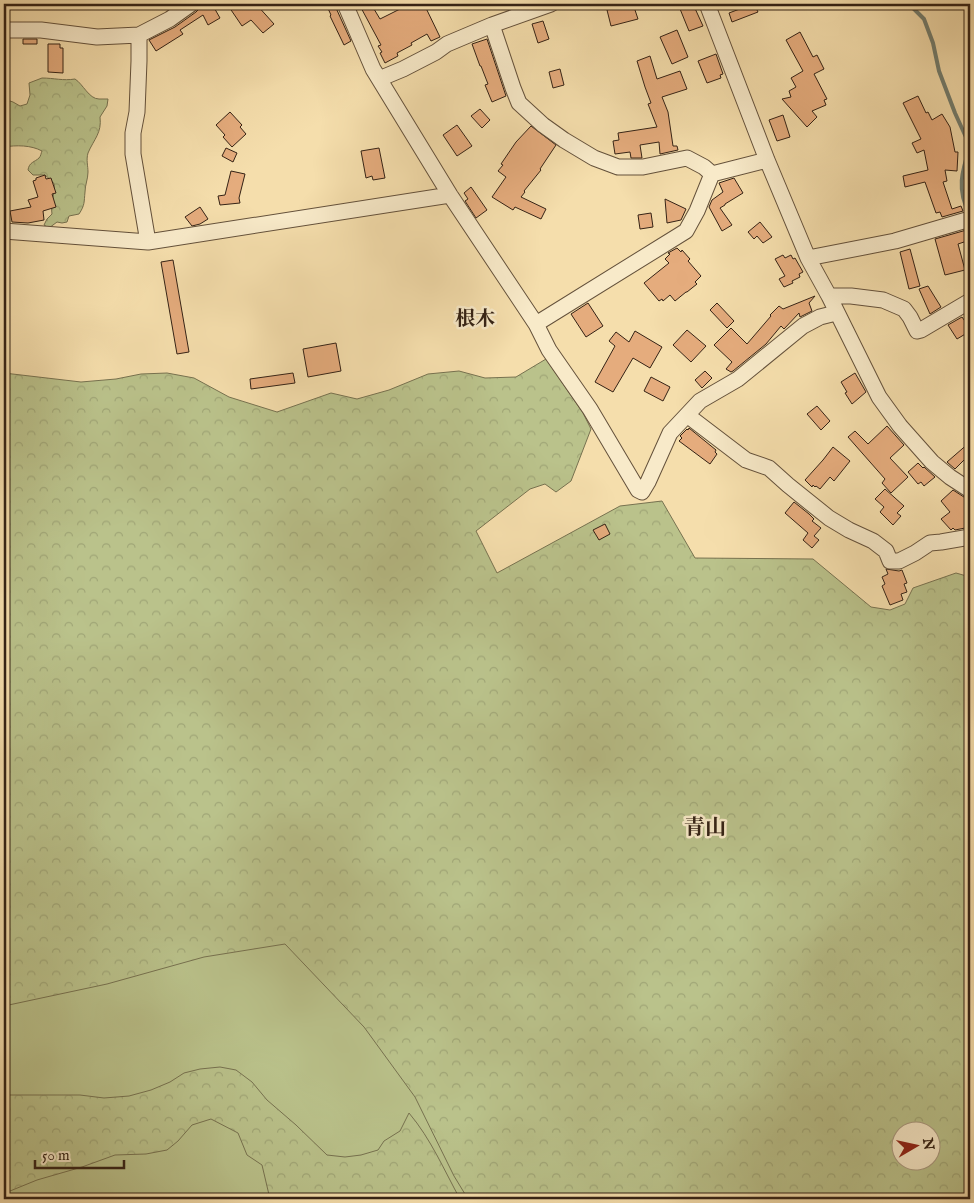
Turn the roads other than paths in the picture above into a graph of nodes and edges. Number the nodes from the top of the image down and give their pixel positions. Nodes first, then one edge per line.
1 (191, 4) edge
2 (345, 4) edge
3 (551, 4) edge
4 (707, 4) edge
5 (492, 25) junction
6 (4, 30) edge
7 (139, 36) junction
8 (379, 79) junction
9 (767, 160) junction
10 (712, 174) junction
11 (450, 195) junction
12 (970, 219) edge
13 (4, 231) edge
14 (148, 242) junction
15 (808, 258) junction
16 (829, 296) junction
17 (970, 301) edge
18 (836, 313) junction
19 (536, 324) junction
20 (686, 416) junction
21 (970, 490) edge
22 (970, 537) edge

1 - 7 street
2 - 8 street
3 - 5 street
4 - 9 street
5 - 8 street
5 - 10 street
6 - 7 street
7 - 14 street
8 - 11 street
9 - 10 street
9 - 15 street
10 - 19 street
11 - 14 street
11 - 19 street
12 - 15 street
13 - 14 street
15 - 16 street
16 - 17 street
16 - 18 street
18 - 20 street
18 - 21 street
19 - 20 street
20 - 22 street

